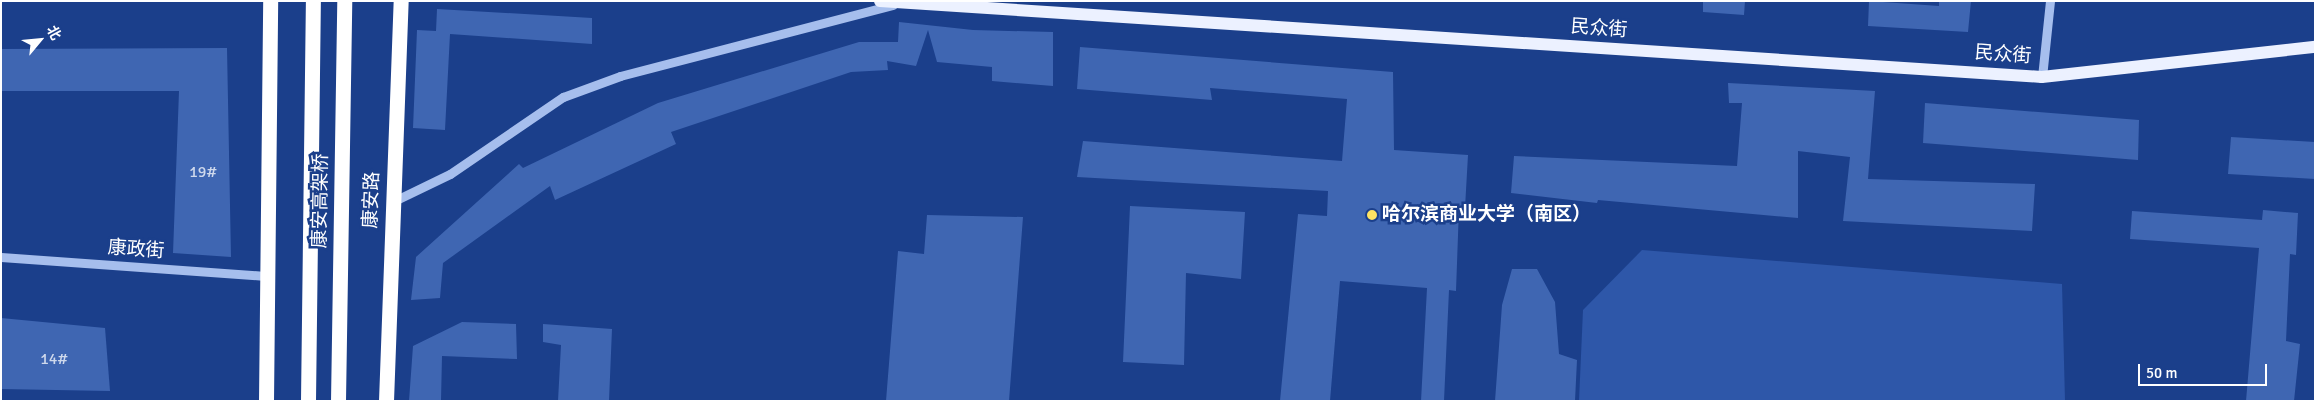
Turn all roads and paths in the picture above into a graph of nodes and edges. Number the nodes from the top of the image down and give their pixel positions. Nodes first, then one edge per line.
1 (270, 1) edge
2 (308, 1) edge
3 (313, 1) edge
4 (344, 1) edge
5 (350, 1) edge
6 (401, 1) edge
7 (880, 1) edge
8 (2050, 1) edge
9 (902, 3) junction
10 (2315, 47) edge
11 (312, 61) junction
12 (343, 62) junction
13 (2042, 77) junction
14 (392, 202) junction
15 (1, 257) edge
16 (268, 276) junction
17 (266, 401) edge
18 (308, 401) edge
19 (338, 401) edge
20 (386, 401) edge

1 - 16 highway
2 - 11 highway
3 - 11 highway, 康安高架桥
4 - 12 highway, 康安高架桥
5 - 12 highway
6 - 14 highway, 康安路
7 - 9 main road, 民众街
8 - 13 street
9 - 13 main road, 民众街
9 - 14 street
10 - 13 main road, 民众街
11 - 18 highway, 康安高架桥
12 - 19 highway, 康安高架桥
14 - 20 highway, 康安路
15 - 16 street, 康政街
16 - 17 highway

